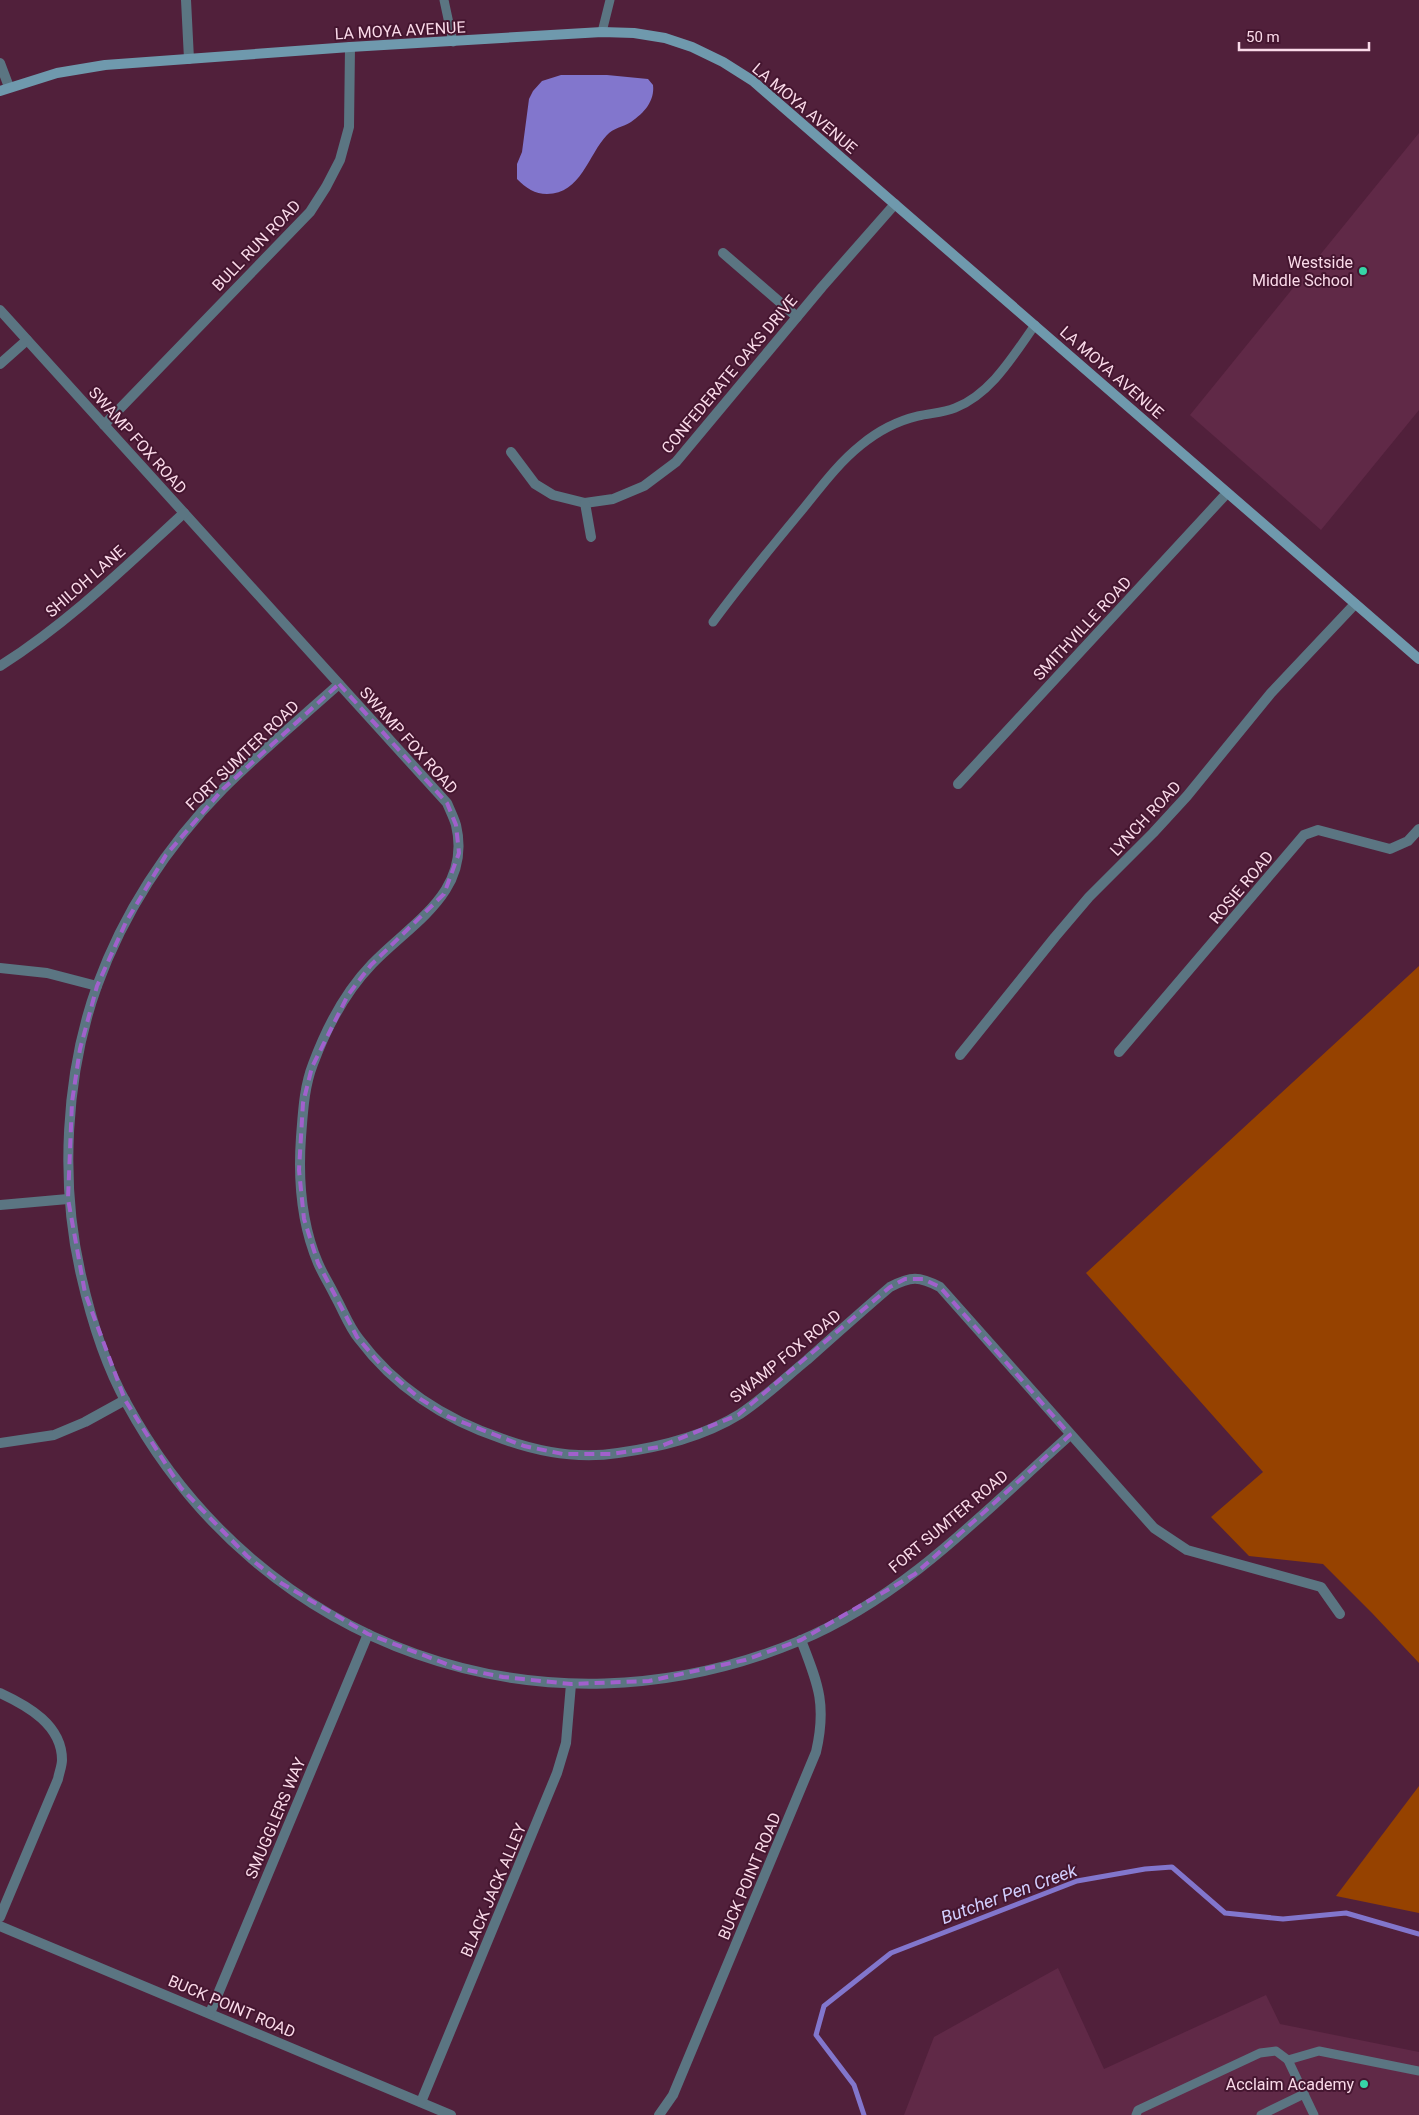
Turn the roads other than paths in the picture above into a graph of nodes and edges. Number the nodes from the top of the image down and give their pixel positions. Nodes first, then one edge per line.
1 (186, 0) edge
2 (444, 0) edge
3 (610, 0) edge
4 (602, 32) junction
5 (453, 42) junction
6 (350, 48) junction
7 (190, 59) junction
8 (0, 63) edge
9 (5, 89) edge
10 (895, 204) junction
11 (723, 253) dead end
12 (0, 310) edge
13 (797, 318) junction
14 (1035, 325) junction
15 (27, 340) junction
16 (0, 364) edge
17 (104, 425) junction
18 (511, 452) dead end
19 (1227, 493) junction
20 (585, 503) junction
21 (184, 512) junction
22 (591, 537) dead end
23 (1355, 604) junction
24 (713, 622) dead end
25 (1419, 659) edge
26 (0, 666) edge
27 (339, 684) junction
28 (958, 784) dead end
29 (1419, 829) edge
30 (0, 968) edge
31 (97, 986) junction
32 (1119, 1052) dead end
33 (960, 1055) dead end
34 (68, 1199) junction
35 (0, 1205) edge
36 (124, 1400) junction
37 (1070, 1435) junction
38 (0, 1443) edge
39 (1340, 1614) dead end
40 (368, 1634) junction
41 (801, 1640) junction
42 (571, 1684) junction
43 (0, 1693) edge
44 (0, 1917) edge
45 (0, 1926) edge
46 (210, 2013) junction
47 (1288, 2060) junction
48 (1419, 2071) edge
49 (1304, 2094) junction
50 (421, 2102) junction
51 (451, 2115) edge
52 (660, 2115) edge
53 (1136, 2115) edge
54 (1261, 2115) edge
55 (1314, 2115) edge

1 - 7 street
2 - 5 lane
3 - 4 lane
4 - 5 street, LA MOYA AVENUE
4 - 10 street, LA MOYA AVENUE
5 - 6 street, LA MOYA AVENUE
6 - 7 street, LA MOYA AVENUE
6 - 17 street, BULL RUN ROAD
7 - 9 street, LA MOYA AVENUE
8 - 9 street
10 - 13 street, CONFEDERATE OAKS DRIVE
10 - 14 street, LA MOYA AVENUE
11 - 13 street
12 - 15 street, SWAMP FOX ROAD
13 - 20 street, CONFEDERATE OAKS DRIVE
14 - 19 street, LA MOYA AVENUE
14 - 24 lane
15 - 16 street
15 - 17 street, SWAMP FOX ROAD
17 - 21 street, SWAMP FOX ROAD
18 - 20 street, CONFEDERATE OAKS DRIVE
19 - 23 street, LA MOYA AVENUE
19 - 28 street, SMITHVILLE ROAD
20 - 22 street
21 - 26 street, SHILOH LANE
21 - 27 street, SWAMP FOX ROAD
23 - 25 street, LA MOYA AVENUE
23 - 33 street, LYNCH ROAD
27 - 31 street, FORT SUMTER ROAD
27 - 37 street, SWAMP FOX ROAD
29 - 32 street, ROSIE ROAD
30 - 31 street
31 - 34 street, FORT SUMTER ROAD
34 - 35 street
34 - 36 street, FORT SUMTER ROAD
36 - 38 street
36 - 40 street, FORT SUMTER ROAD
37 - 39 street, SWAMP FOX ROAD
37 - 41 street, FORT SUMTER ROAD
40 - 42 street, FORT SUMTER ROAD
40 - 46 street, SMUGGLERS WAY
41 - 42 street, FORT SUMTER ROAD
41 - 52 street, BUCK POINT ROAD
42 - 50 street, BLACK JACK ALLEY
43 - 44 street
45 - 46 street, BUCK POINT ROAD
46 - 50 street, BUCK POINT ROAD
47 - 48 lane
47 - 49 lane
47 - 53 lane
49 - 54 lane
49 - 55 lane
50 - 51 street, BUCK POINT ROAD

